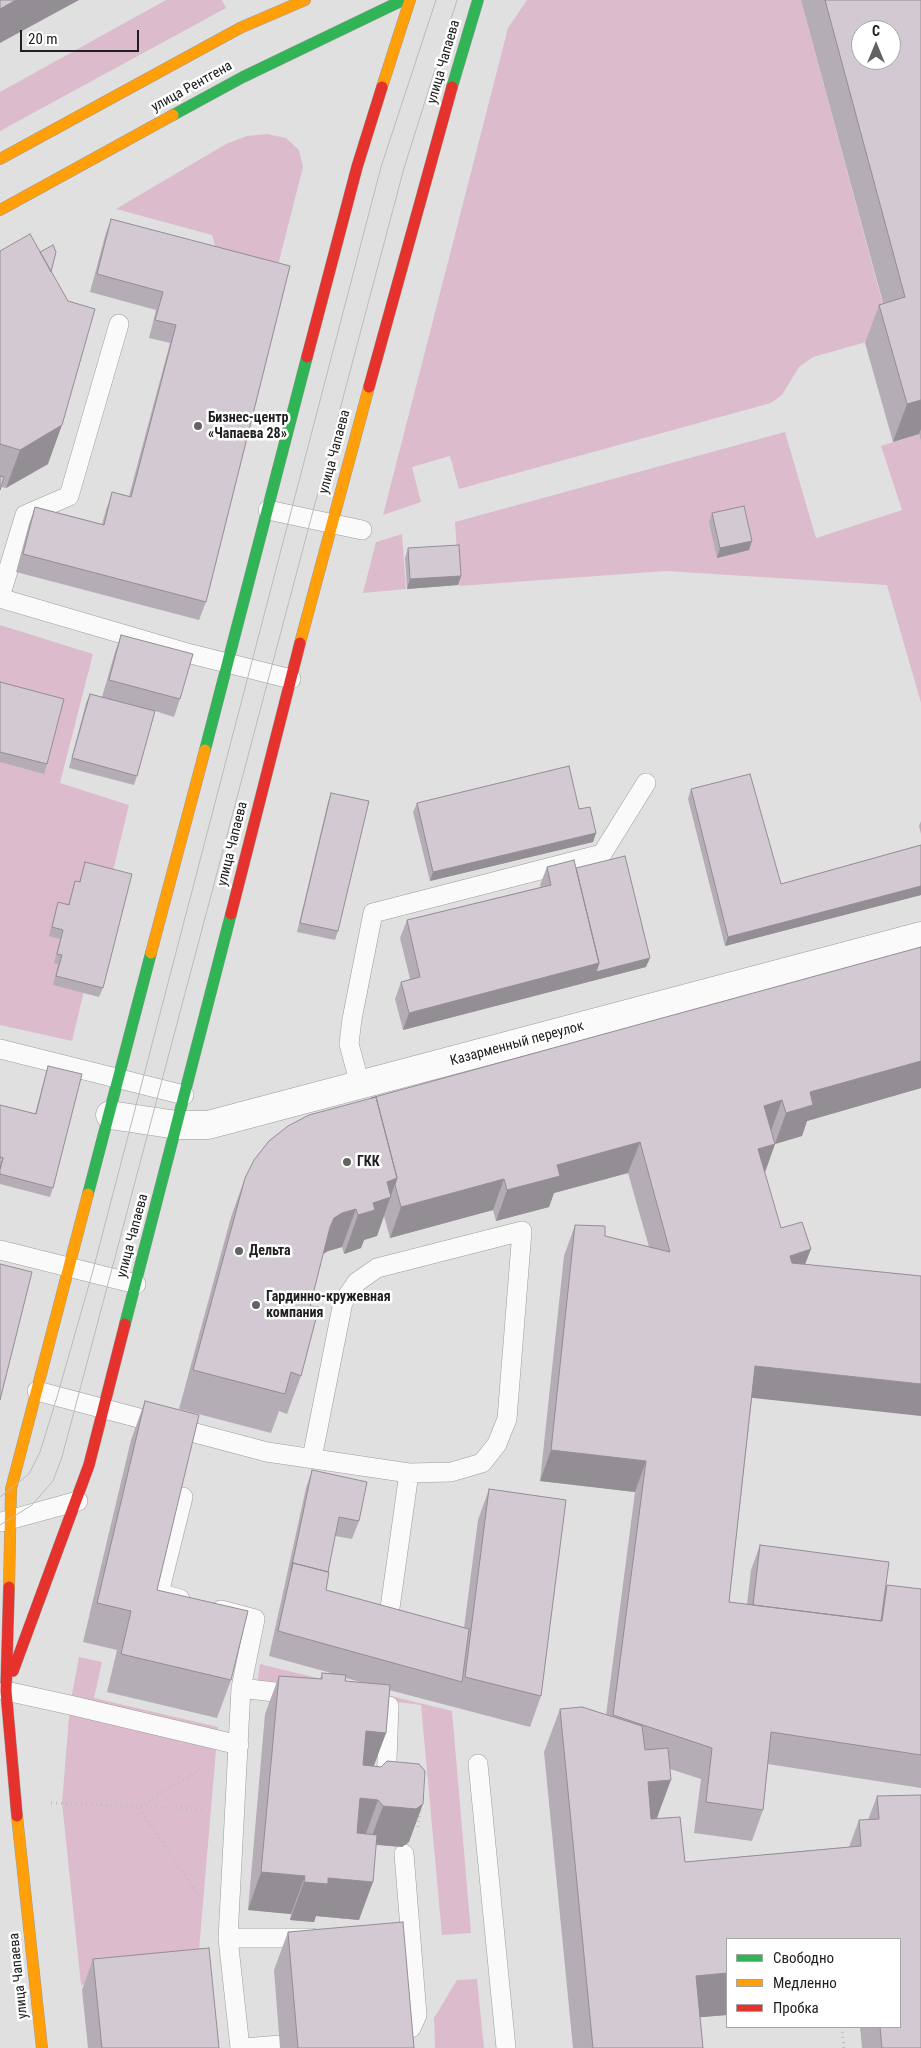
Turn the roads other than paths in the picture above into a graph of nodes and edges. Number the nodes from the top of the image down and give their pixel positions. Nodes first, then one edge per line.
1 (305, 0) edge
2 (403, 0) edge
3 (410, 0) edge
4 (478, 0) edge
5 (0, 159) edge
6 (0, 210) edge
7 (119, 324) dead end
8 (268, 510) junction
9 (331, 524) junction
10 (362, 530) dead end
11 (0, 598) edge
12 (228, 664) junction
13 (291, 680) junction
14 (646, 783) dead end
15 (921, 936) edge
16 (0, 1049) edge
17 (119, 1080) junction
18 (360, 1086) junction
19 (184, 1095) junction
20 (110, 1115) junction
21 (177, 1125) junction
22 (0, 1250) edge
23 (70, 1268) junction
24 (136, 1284) junction
25 (37, 1392) junction
26 (104, 1409) junction
27 (312, 1458) junction
28 (409, 1473) junction
29 (183, 1497) edge
30 (78, 1501) junction
31 (5, 1521) edge
32 (389, 1615) edge
33 (241, 1688) junction
34 (3, 1692) edge
35 (320, 1698) edge
36 (350, 1701) edge
37 (238, 1745) junction
38 (478, 1764) dead end
39 (385, 1791) edge
40 (404, 1854) road end
41 (228, 1938) junction
42 (334, 1938) edge
43 (392, 1938) edge
44 (412, 1938) junction
45 (395, 2035) edge
46 (280, 2044) dead end
47 (42, 2048) edge
48 (240, 2048) edge
49 (244, 2048) edge
50 (506, 2048) edge

1 - 5 street, улица Рентгена
2 - 6 street, улица Рентгена
3 - 8 street, улица Чапаева
4 - 9 street, улица Чапаева
7 - 11 lane
8 - 9 lane
8 - 12 street, улица Чапаева
9 - 10 lane
9 - 13 street, улица Чапаева
11 - 12 lane
12 - 13 lane
12 - 17 street, улица Чапаева
13 - 19 street, улица Чапаева
14 - 18 lane
15 - 18 street, Казарменный переулок
16 - 17 lane
17 - 19 lane
17 - 20 street, улица Чапаева
18 - 21 street, Казарменный переулок
19 - 21 street, улица Чапаева
20 - 21 street, Казарменный переулок
20 - 23 street, улица Чапаева
21 - 24 street, улица Чапаева
22 - 23 lane
23 - 24 lane
23 - 25 street, улица Чапаева
24 - 26 street, улица Чапаева
25 - 26 lane
25 - 31 street, улица Чапаева
26 - 27 lane
26 - 30 street, улица Чапаева
27 - 28 lane
27 - 28 lane
28 - 32 lane
29 - 33 lane
30 - 31 lane
30 - 34 street, улица Чапаева
31 - 34 street, улица Чапаева
33 - 35 lane
33 - 37 lane
34 - 37 lane
34 - 47 street, улица Чапаева
36 - 39 lane
37 - 41 lane
38 - 50 lane
40 - 44 lane
41 - 42 lane
41 - 48 lane
43 - 44 lane
44 - 45 lane
46 - 49 lane

